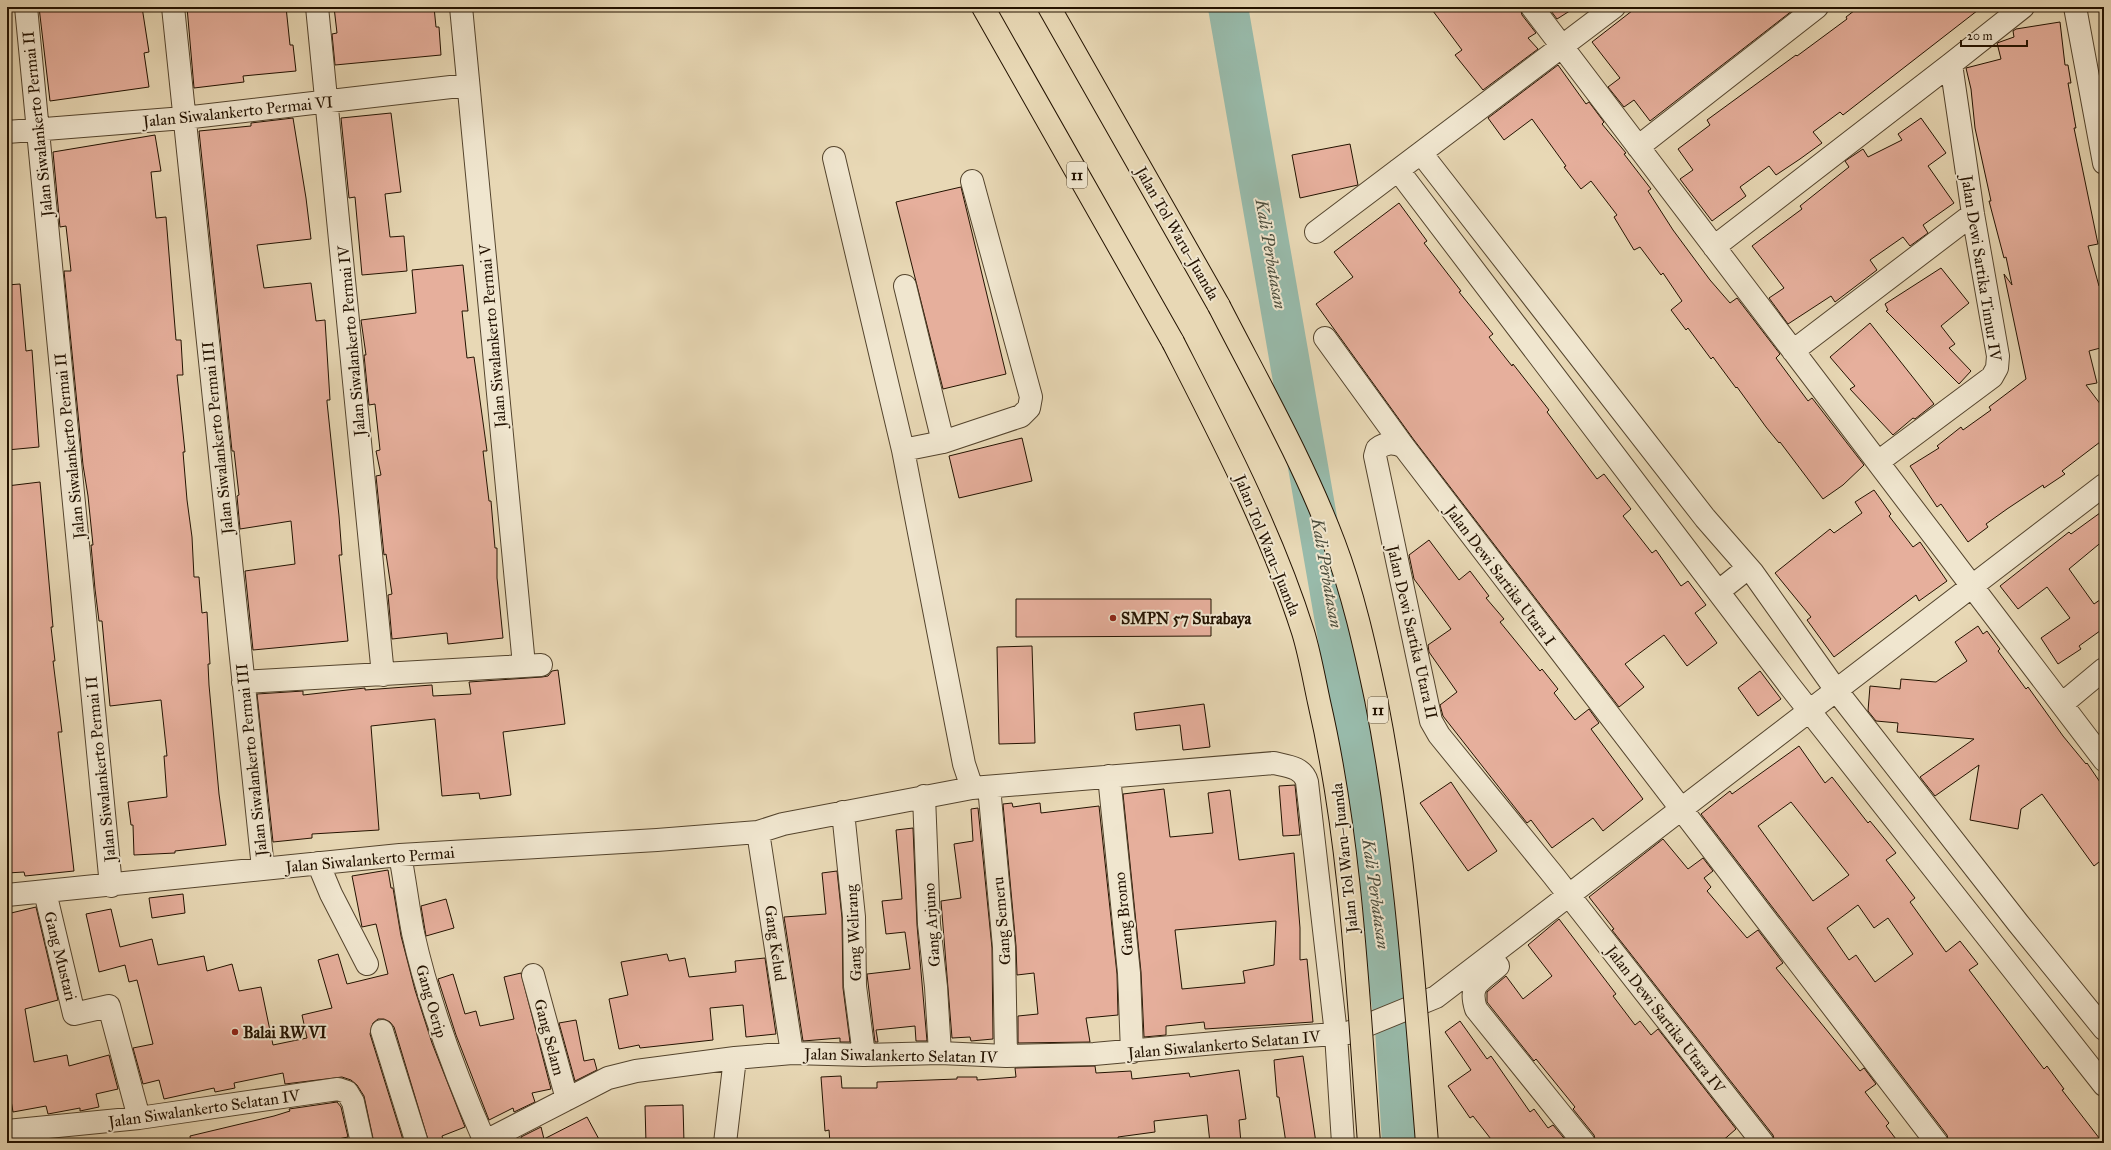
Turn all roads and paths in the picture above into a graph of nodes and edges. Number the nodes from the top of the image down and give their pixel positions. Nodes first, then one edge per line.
1 (26, 7) edge
2 (173, 7) edge
3 (318, 7) edge
4 (461, 7) edge
5 (983, 7) edge
6 (1050, 7) edge
7 (1532, 7) edge
8 (1614, 7) edge
9 (1817, 7) edge
10 (2023, 7) edge
11 (2074, 7) edge
12 (1562, 46) junction
13 (1952, 64) junction
14 (468, 85) junction
15 (328, 102) junction
16 (184, 118) junction
17 (38, 129) junction
18 (7, 132) edge
19 (1638, 147) junction
20 (1421, 153) junction
21 (834, 158) dead end
22 (2104, 163) edge
23 (1398, 170) junction
24 (972, 181) dead end
25 (1463, 206) junction
26 (1973, 214) junction
27 (1439, 224) junction
28 (1316, 232) dead end
29 (1714, 247) junction
30 (905, 286) dead end
31 (1325, 338) dead end
32 (1793, 351) junction
33 (943, 442) junction
34 (1404, 447) junction
35 (903, 450) junction
36 (1878, 462) junction
37 (2104, 485) edge
38 (1748, 568) junction
39 (1972, 586) junction
40 (1719, 591) junction
41 (2104, 669) edge
42 (383, 675) junction
43 (243, 682) junction
44 (1836, 690) junction
45 (2062, 704) junction
46 (1810, 710) junction
47 (2104, 760) edge
48 (1109, 776) junction
49 (980, 787) junction
50 (924, 796) junction
51 (1681, 809) junction
52 (843, 812) junction
53 (758, 832) junction
54 (400, 855) junction
55 (318, 863) junction
56 (263, 868) junction
57 (111, 886) junction
58 (45, 892) junction
59 (7, 895) edge
60 (1569, 896) junction
61 (1505, 944) junction
62 (367, 964) dead end
63 (533, 975) dead end
64 (2104, 1029) edge
65 (382, 1030) dead end
66 (1342, 1033) junction
67 (1132, 1052) junction
68 (792, 1053) junction
69 (940, 1053) junction
70 (864, 1055) junction
71 (1006, 1056) junction
72 (735, 1058) junction
73 (2104, 1085) edge
74 (567, 1099) junction
75 (139, 1118) junction
76 (7, 1131) edge
77 (483, 1142) edge
78 (362, 1143) edge
79 (417, 1143) edge
80 (725, 1143) edge
81 (1343, 1143) edge
82 (1369, 1143) edge
83 (1427, 1143) edge
84 (1584, 1143) edge
85 (1763, 1143) edge
86 (1937, 1143) edge

1 - 17 street, Jalan Siwalankerto Permai II
2 - 16 street, Jalan Siwalankerto Permai III
3 - 15 street, Jalan Siwalankerto Permai IV
4 - 14 street, Jalan Siwalankerto Permai V
5 - 82 highway, Jalan Tol Waru–Juanda / 11, bridge
6 - 83 highway, Jalan Tol Waru–Juanda / 11, bridge
7 - 12 street
8 - 12 street
9 - 19 street
10 - 13 street
11 - 22 street
12 - 19 street
12 - 20 street
13 - 26 street, Jalan Dewi Sartika Timur IV
13 - 29 street
14 - 15 street, Jalan Siwalankerto Permai VI
14 - 42 street, Jalan Siwalankerto Permai V
15 - 16 street, Jalan Siwalankerto Permai VI
15 - 42 street, Jalan Siwalankerto Permai IV
16 - 17 street, Jalan Siwalankerto Permai VI
16 - 43 street, Jalan Siwalankerto Permai III
17 - 18 street, Jalan Siwalankerto Permai VI
17 - 57 street, Jalan Siwalankerto Permai II
19 - 29 street
20 - 23 street
20 - 25 street
21 - 35 street, Gang Semeru
23 - 27 street
23 - 28 street
24 - 33 street
25 - 27 street
25 - 38 street
26 - 32 street
26 - 36 street, Jalan Dewi Sartika Timur IV
27 - 40 street
29 - 32 street
30 - 33 street
31 - 34 street, Jalan Dewi Sartika Utara I
32 - 36 street
33 - 35 street
34 - 51 street, Jalan Dewi Sartika Utara I
34 - 60 street, Jalan Dewi Sartika Utara II
35 - 49 street, Gang Semeru
36 - 39 street
37 - 39 street, Jalan Siwalankerto Selatan IV
38 - 40 street
38 - 44 street
39 - 44 street, Jalan Siwalankerto Selatan IV
39 - 45 street
40 - 46 street
41 - 45 street
42 - 43 street
43 - 56 street, Jalan Siwalankerto Permai III
44 - 46 street, Jalan Siwalankerto Selatan IV
44 - 64 street
45 - 47 street
46 - 51 street, Jalan Siwalankerto Selatan IV
46 - 73 street
48 - 49 street, Jalan Siwalankerto Permai
48 - 66 street, Jalan Siwalankerto Permai
48 - 67 street, Gang Bromo
49 - 50 street, Jalan Siwalankerto Permai
49 - 71 street, Gang Semeru
50 - 52 street, Jalan Siwalankerto Permai
50 - 69 street, Gang Arjuno
51 - 60 street, Jalan Siwalankerto Selatan IV
51 - 86 street, Jalan Dewi Sartika Utara I
52 - 53 street, Jalan Siwalankerto Permai
52 - 70 street, Gang Welirang
53 - 54 street, Jalan Siwalankerto Permai
53 - 68 street, Gang Kelud
54 - 55 street, Jalan Siwalankerto Permai
54 - 77 street, Gang Oerip
55 - 56 street, Jalan Siwalankerto Permai
55 - 62 street
56 - 57 street, Jalan Siwalankerto Permai
57 - 58 street, Jalan Siwalankerto Permai
58 - 59 street, Jalan Siwalankerto Permai
58 - 75 street, Gang Mustari
60 - 61 street, Jalan Siwalankerto Selatan IV
60 - 85 street, Jalan Dewi Sartika Utara IV
61 - 66 street, Jalan Siwalankerto Selatan IV, bridge
61 - 84 street
63 - 74 street, Gang Selam
65 - 79 street
66 - 67 street, Jalan Siwalankerto Selatan IV
66 - 81 street, Jalan Siwalankerto Permai
67 - 71 street, Jalan Siwalankerto Selatan IV
68 - 70 street, Jalan Siwalankerto Selatan IV
68 - 72 street, Jalan Siwalankerto Selatan IV
69 - 70 street, Jalan Siwalankerto Selatan IV
69 - 71 street, Jalan Siwalankerto Selatan IV
72 - 74 street, Jalan Siwalankerto Selatan IV
72 - 80 street
74 - 77 street, Jalan Siwalankerto Selatan IV
75 - 76 street, Jalan Siwalankerto Selatan IV
75 - 78 street, Jalan Siwalankerto Selatan IV

